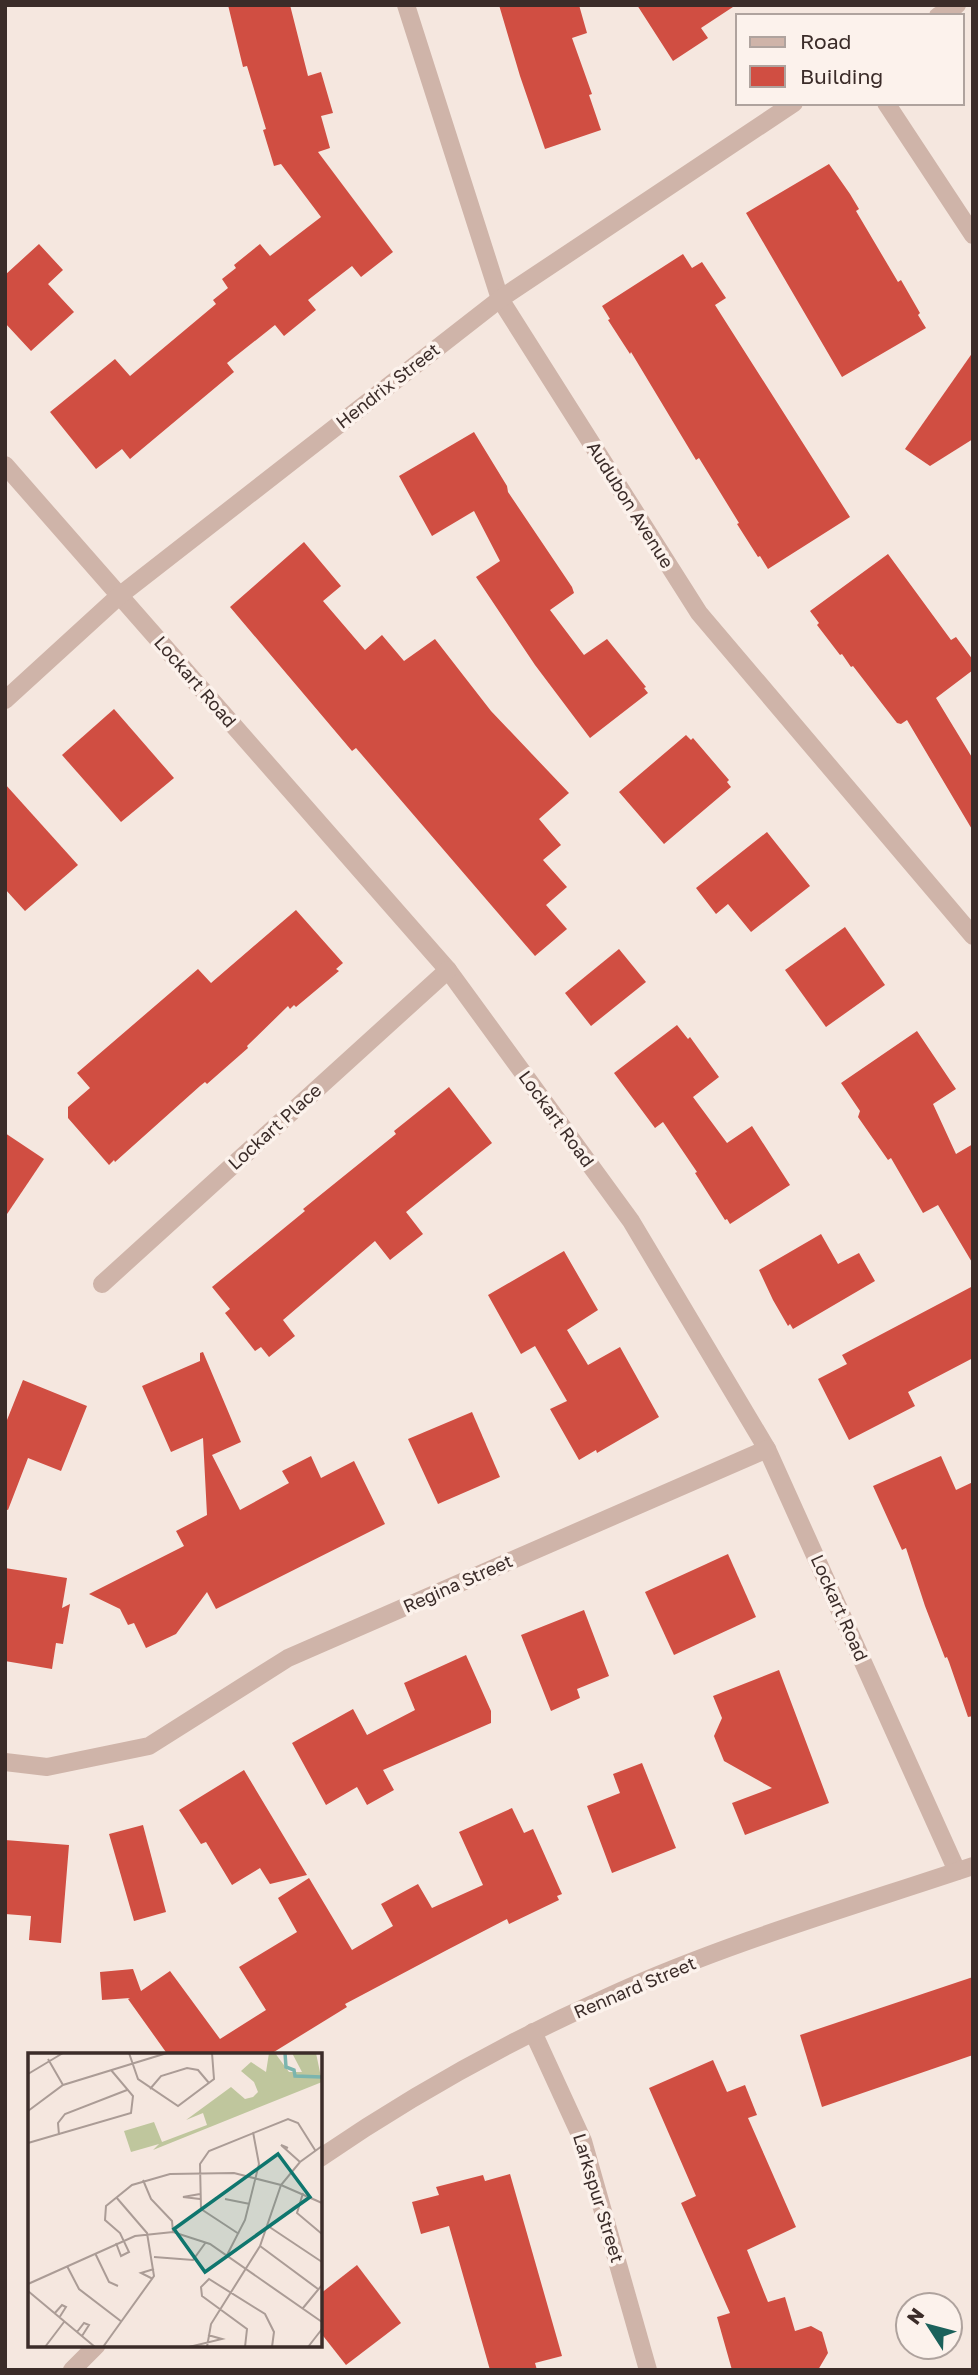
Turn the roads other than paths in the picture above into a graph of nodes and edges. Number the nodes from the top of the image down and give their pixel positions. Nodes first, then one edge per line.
1 (406, 5) edge
2 (957, 5) edge
3 (941, 14) edge
4 (791, 105) edge
5 (887, 105) edge
6 (973, 235) edge
7 (500, 299) junction
8 (5, 465) edge
9 (120, 596) junction
10 (5, 700) edge
11 (971, 929) edge
12 (447, 970) junction
13 (102, 1284) dead end
14 (767, 1449) junction
15 (5, 1762) edge
16 (965, 1868) edge
17 (533, 2032) junction
18 (322, 2157) edge
19 (95, 2347) edge
20 (72, 2370) edge
21 (648, 2370) edge

1 - 7 street, Audubon Avenue
2 - 3 street
4 - 7 street, Hendrix Street
5 - 6 street
7 - 9 street, Hendrix Street
7 - 11 street, Audubon Avenue
8 - 9 street, Lockart Road
9 - 10 street, Hendrix Street
9 - 12 street, Lockart Road
12 - 13 street, Lockart Place
12 - 14 street, Lockart Road
14 - 15 street, Regina Street
14 - 16 street, Lockart Road
16 - 17 street, Rennard Street
17 - 18 street, Rennard Street
17 - 21 street, Larkspur Street
19 - 20 street

